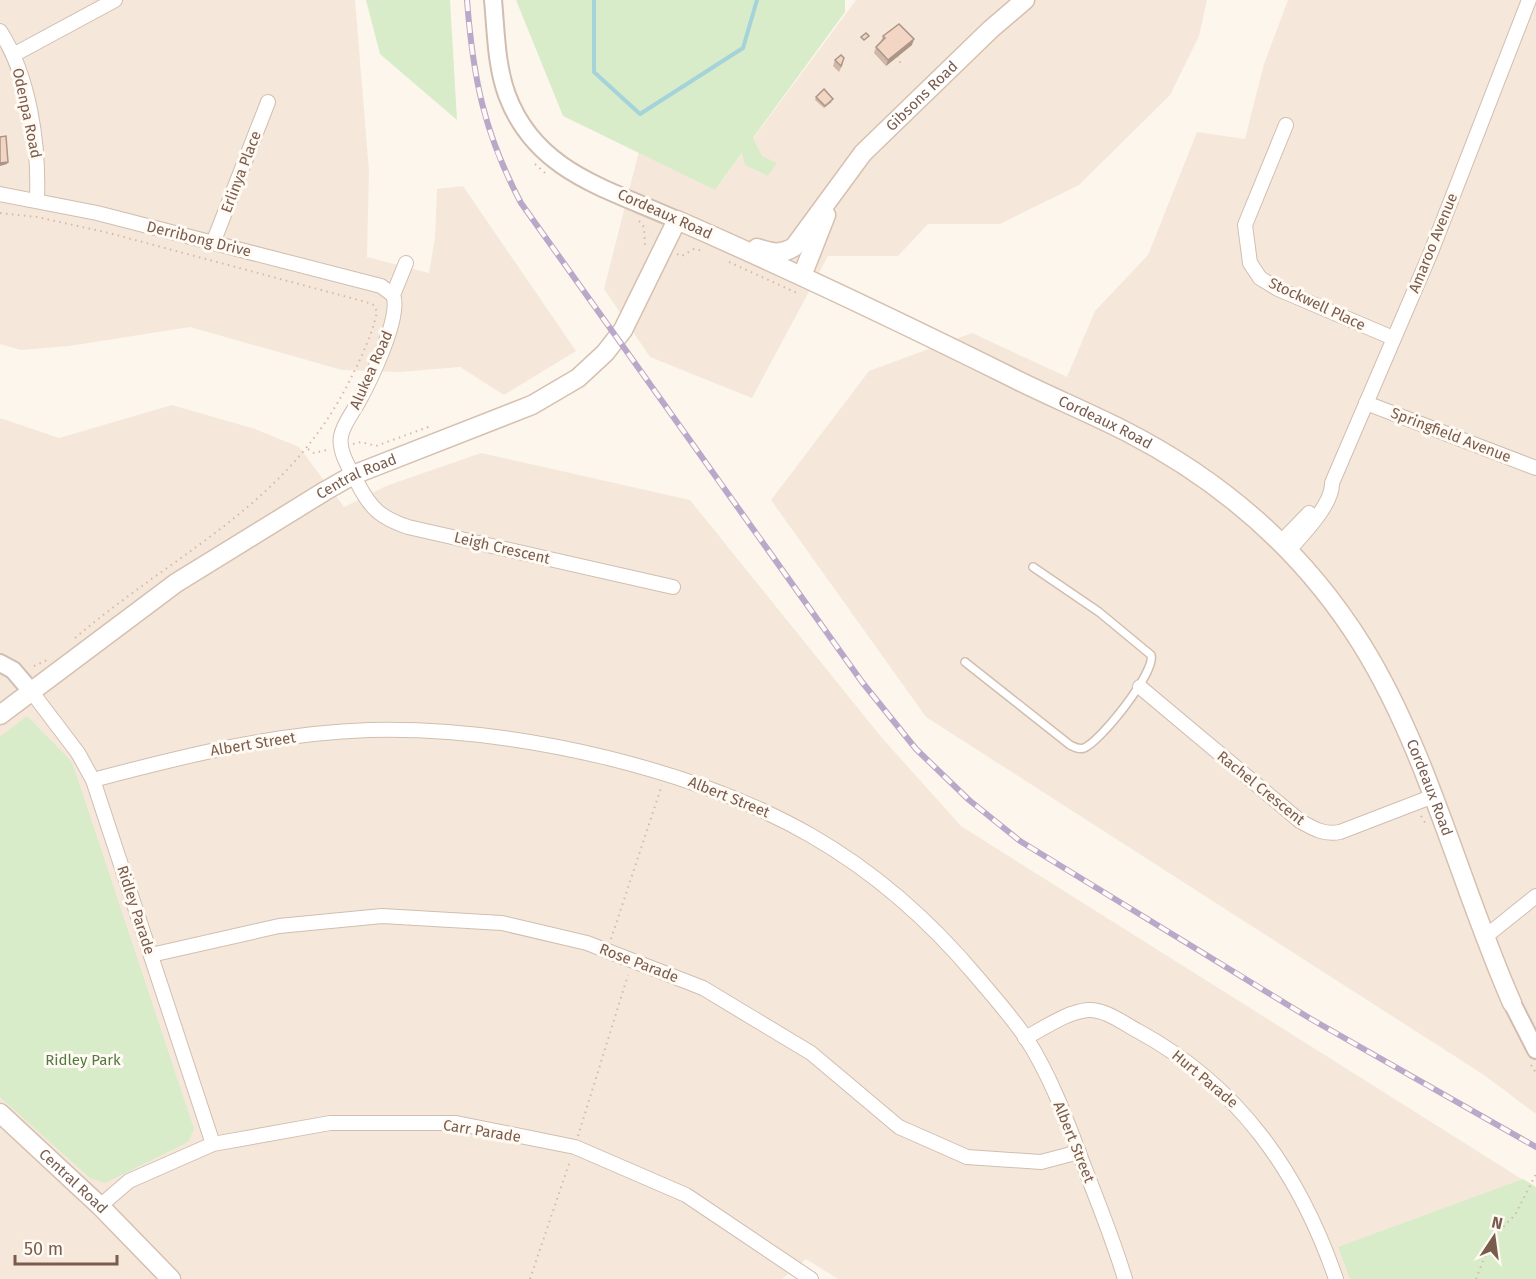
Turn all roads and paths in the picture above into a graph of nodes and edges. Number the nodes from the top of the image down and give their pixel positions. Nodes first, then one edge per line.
1 (115, 0) edge
2 (493, 0) edge
3 (1025, 0) edge
4 (1528, 0) edge
5 (0, 31) edge
6 (15, 54) junction
7 (897, 56) edge
8 (902, 66) dead end
9 (268, 102) dead end
10 (1286, 125) dead end
11 (0, 194) edge
12 (37, 200) junction
13 (828, 202) junction
14 (0, 213) edge
15 (677, 220) junction
16 (647, 240) dead end
17 (213, 243) junction
18 (713, 245) junction
19 (643, 255) dead end
20 (682, 256) dead end
21 (728, 261) dead end
22 (406, 263) dead end
23 (802, 276) junction
24 (393, 295) junction
25 (806, 297) dead end
26 (1393, 338) junction
27 (1366, 403) junction
28 (440, 424) dead end
29 (341, 446) junction
30 (308, 449) junction
31 (1536, 468) edge
32 (353, 476) junction
33 (1285, 546) junction
34 (1033, 567) dead end
35 (673, 587) dead end
36 (66, 645) dead end
37 (49, 659) dead end
38 (965, 662) dead end
39 (0, 663) edge
40 (34, 666) dead end
41 (1140, 687) junction
42 (31, 691) junction
43 (0, 715) edge
44 (666, 773) junction
45 (93, 780) junction
46 (1431, 797) junction
47 (1536, 896) edge
48 (1485, 937) junction
49 (607, 951) junction
50 (151, 955) junction
51 (632, 960) junction
52 (1512, 1003) joint
53 (1025, 1038) junction
54 (1536, 1050) edge
55 (0, 1113) edge
56 (213, 1144) junction
57 (575, 1147) junction
58 (1079, 1152) junction
59 (1536, 1174) edge
60 (100, 1206) junction
61 (803, 1277) edge
62 (171, 1279) edge
63 (530, 1279) edge
64 (1125, 1279) edge
65 (1336, 1279) edge
66 (1476, 1279) edge

1 - 6 street
2 - 15 street, Cordeaux Road
3 - 13 main road, Gibsons Road
4 - 26 street, Amaroo Avenue
5 - 6 street, Odenpa Road
6 - 12 street, Odenpa Road
7 - 8 path
9 - 17 street, Erlinya Place
10 - 26 street, Stockwell Place
11 - 12 street, Derribong Drive
12 - 17 street, Derribong Drive
13 - 18 main road, Gibsons Road
13 - 23 main road, Gibsons Road
14 - 30 path
15 - 18 main road, Cordeaux Road
15 - 32 main road, Central Road
16 - 19 path
17 - 24 street, Derribong Drive
18 - 20 path
18 - 23 main road, Cordeaux Road
21 - 25 path
22 - 24 street, Alukea Road
23 - 33 main road, Cordeaux Road
24 - 29 street, Alukea Road
26 - 27 street, Amaroo Avenue
27 - 31 street, Springfield Avenue
27 - 33 street, Amaroo Avenue
28 - 29 path
29 - 30 path
29 - 32 street
30 - 36 path
32 - 35 street, Leigh Crescent
32 - 42 main road, Central Road
33 - 46 main road, Cordeaux Road
34 - 41 lane
37 - 40 path
38 - 41 lane
39 - 42 street
41 - 46 street, Rachel Crescent
42 - 43 main road, Central Road
42 - 45 street, Ridley Parade
44 - 45 street, Albert Street
44 - 49 path
44 - 53 street, Albert Street
45 - 50 street, Ridley Parade
46 - 48 main road, Cordeaux Road
47 - 48 street
48 - 52 main road, Cordeaux Road
49 - 50 street, Rose Parade
49 - 51 street, Rose Parade
50 - 56 street, Ridley Parade
51 - 57 path
51 - 58 street, Rose Parade
52 - 54 street, Cordeaux Road
53 - 58 street, Albert Street
53 - 65 street, Hurt Parade
55 - 60 main road, Central Road
56 - 57 street, Carr Parade
56 - 60 street, Carr Parade
57 - 61 street, Carr Parade
57 - 63 path
58 - 64 street, Albert Street
59 - 66 path
60 - 62 main road, Central Road

